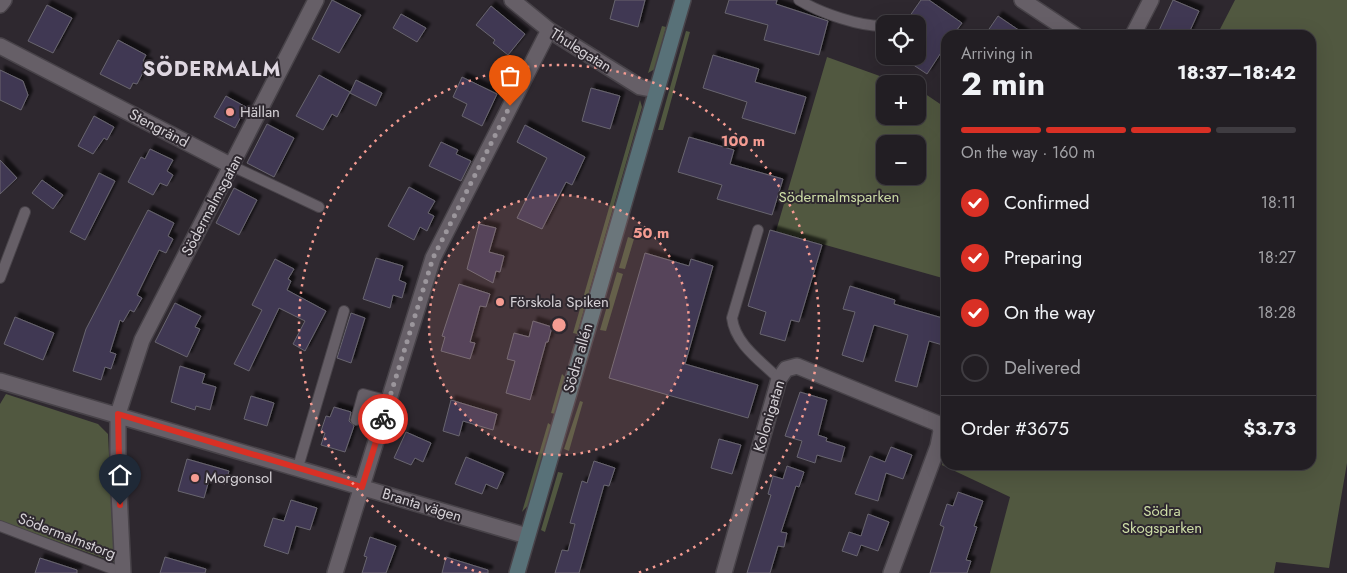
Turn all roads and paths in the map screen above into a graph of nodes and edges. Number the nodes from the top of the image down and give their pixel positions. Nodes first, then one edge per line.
1 (4, 0) edge
2 (316, 0) edge
3 (512, 0) edge
4 (683, 0) edge
5 (800, 0) edge
6 (1022, 0) edge
7 (1151, 0) edge
8 (0, 5) edge
9 (876, 26) edge
10 (549, 30) junction
11 (1067, 30) edge
12 (1136, 30) edge
13 (0, 46) edge
14 (656, 90) junction
15 (232, 166) junction
16 (319, 207) dead end
17 (26, 212) dead end
18 (758, 230) dead end
19 (0, 278) edge
20 (344, 311) dead end
21 (779, 379) junction
22 (0, 381) edge
23 (389, 401) junction
24 (118, 414) junction
25 (356, 420) dead end
26 (941, 427) edge
27 (941, 439) edge
28 (298, 467) junction
29 (362, 487) junction
30 (0, 526) edge
31 (528, 536) junction
32 (124, 573) edge
33 (335, 573) edge
34 (517, 573) edge
35 (724, 573) edge
36 (891, 573) edge

1 - 8 street
2 - 15 street, Södermalmsgatan
3 - 10 street, Thulegatan
4 - 14 street, Södra allén
5 - 9 lane
6 - 11 street
7 - 12 street
10 - 14 street, Thulegatan
10 - 23 street
13 - 15 street, Stengränd
14 - 31 street, Södra allén
15 - 16 lane, Stengränd
15 - 24 street, Södermalmsgatan
17 - 19 lane
18 - 21 lane
20 - 28 lane
21 - 26 street, Kolonigatan
21 - 35 street, Kolonigatan
22 - 24 street, Branta vägen
23 - 25 lane
23 - 29 street
24 - 28 street, Branta vägen
24 - 32 street, Södermalmsgatan
27 - 36 street
28 - 29 street, Branta vägen
29 - 31 street, Branta vägen
29 - 33 street
30 - 32 lane, Södermalmstorg
31 - 34 street, Södra allén

